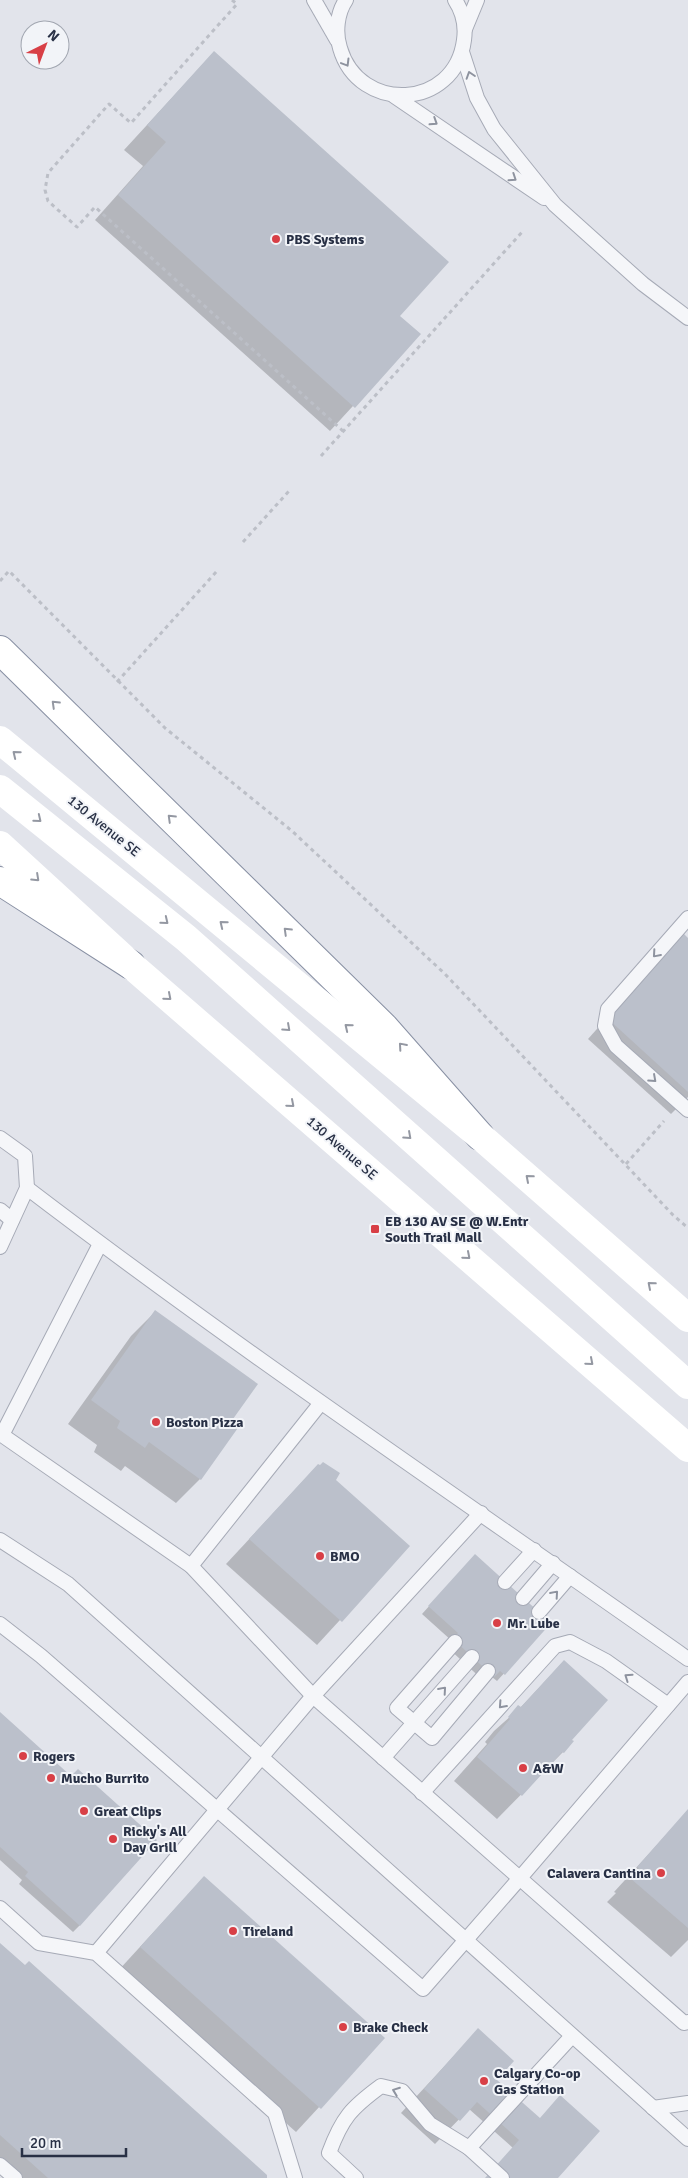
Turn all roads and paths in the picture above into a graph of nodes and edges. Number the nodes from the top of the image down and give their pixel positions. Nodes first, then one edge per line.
1 (232, 0) edge
2 (314, 0) edge
3 (346, 0) edge
4 (455, 0) edge
5 (478, 0) edge
6 (465, 29) junction
7 (338, 41) junction
8 (462, 52) junction
9 (394, 96) junction
10 (555, 205) junction
11 (523, 231) dead end
12 (688, 318) edge
13 (343, 431) junction
14 (321, 456) dead end
15 (289, 491) dead end
16 (243, 542) dead end
17 (218, 571) dead end
18 (0, 581) edge
19 (0, 650) edge
20 (117, 682) junction
21 (0, 740) edge
22 (0, 789) edge
23 (0, 845) edge
24 (0, 881) edge
25 (688, 918) edge
26 (132, 965) junction
27 (688, 1110) edge
28 (667, 1118) dead end
29 (480, 1136) junction
30 (0, 1138) edge
31 (626, 1164) junction
32 (27, 1188) junction
33 (0, 1210) edge
34 (12, 1220) junction
35 (688, 1228) edge
36 (100, 1244) junction
37 (0, 1247) edge
38 (688, 1318) edge
39 (688, 1385) edge
40 (320, 1404) junction
41 (688, 1448) edge
42 (481, 1513) junction
43 (0, 1540) edge
44 (534, 1550) junction
45 (553, 1564) junction
46 (191, 1566) junction
47 (570, 1576) junction
48 (505, 1582) dead end
49 (523, 1598) dead end
50 (539, 1612) dead end
51 (0, 1624) edge
52 (455, 1642) dead end
53 (472, 1657) dead end
54 (688, 1659) edge
55 (488, 1671) dead end
56 (688, 1682) edge
57 (313, 1696) junction
58 (668, 1704) junction
59 (414, 1723) junction
60 (262, 1757) junction
61 (383, 1758) junction
62 (422, 1793) junction
63 (217, 1809) junction
64 (520, 1878) junction
65 (0, 1908) edge
66 (466, 1940) junction
67 (96, 1952) junction
68 (688, 2022) edge
69 (572, 2036) junction
70 (688, 2103) edge
71 (653, 2108) junction
72 (688, 2140) edge
73 (469, 2148) junction
74 (0, 2165) edge
75 (14, 2178) edge
76 (295, 2178) edge
77 (356, 2178) edge
78 (502, 2178) edge

1 - 13 path
2 - 7 lane
3 - 7 lane
4 - 6 lane
5 - 6 lane
6 - 8 lane
7 -> 9 lane
8 - 9 lane
10 -> 8 lane
9 -> 10 lane
10 - 12 lane
11 - 13 path
13 - 14 path
15 - 16 path
17 - 20 path
18 - 20 path
29 -> 19 main road
20 - 31 path
29 -> 21 main road, 130 Avenue SE
22 -> 39 main road
23 -> 26 main road, 130 Avenue SE
24 - 26 main road
25 -> 27 lane
26 -> 41 main road, 130 Avenue SE
28 - 31 path
38 -> 29 main road, 130 Avenue SE
30 - 32 lane
31 - 35 path
32 - 34 lane
32 - 36 lane
33 - 34 lane
34 - 37 lane
36 - 40 lane
36 - 46 lane
40 - 42 lane
40 - 46 lane
42 - 44 lane
42 - 57 lane
43 - 60 lane
44 - 45 lane
44 - 48 lane
45 - 47 lane
45 - 49 lane
46 - 57 lane
50 -> 47 lane
47 - 54 lane
51 - 63 lane
52 - 59 lane
59 -> 53 lane
55 - 59 lane
56 - 58 lane
57 - 60 lane
57 - 61 lane
58 -> 62 lane
58 - 64 lane
59 - 61 lane
60 - 63 lane
60 - 66 lane
61 - 62 lane
62 - 64 lane
63 - 66 lane
63 - 67 lane
64 - 66 lane
64 - 68 lane
65 - 67 lane
66 - 69 lane
67 - 76 lane
69 - 71 lane
69 - 73 lane
70 - 71 lane
71 - 72 lane
73 -> 77 lane
73 - 78 lane
74 - 75 lane

